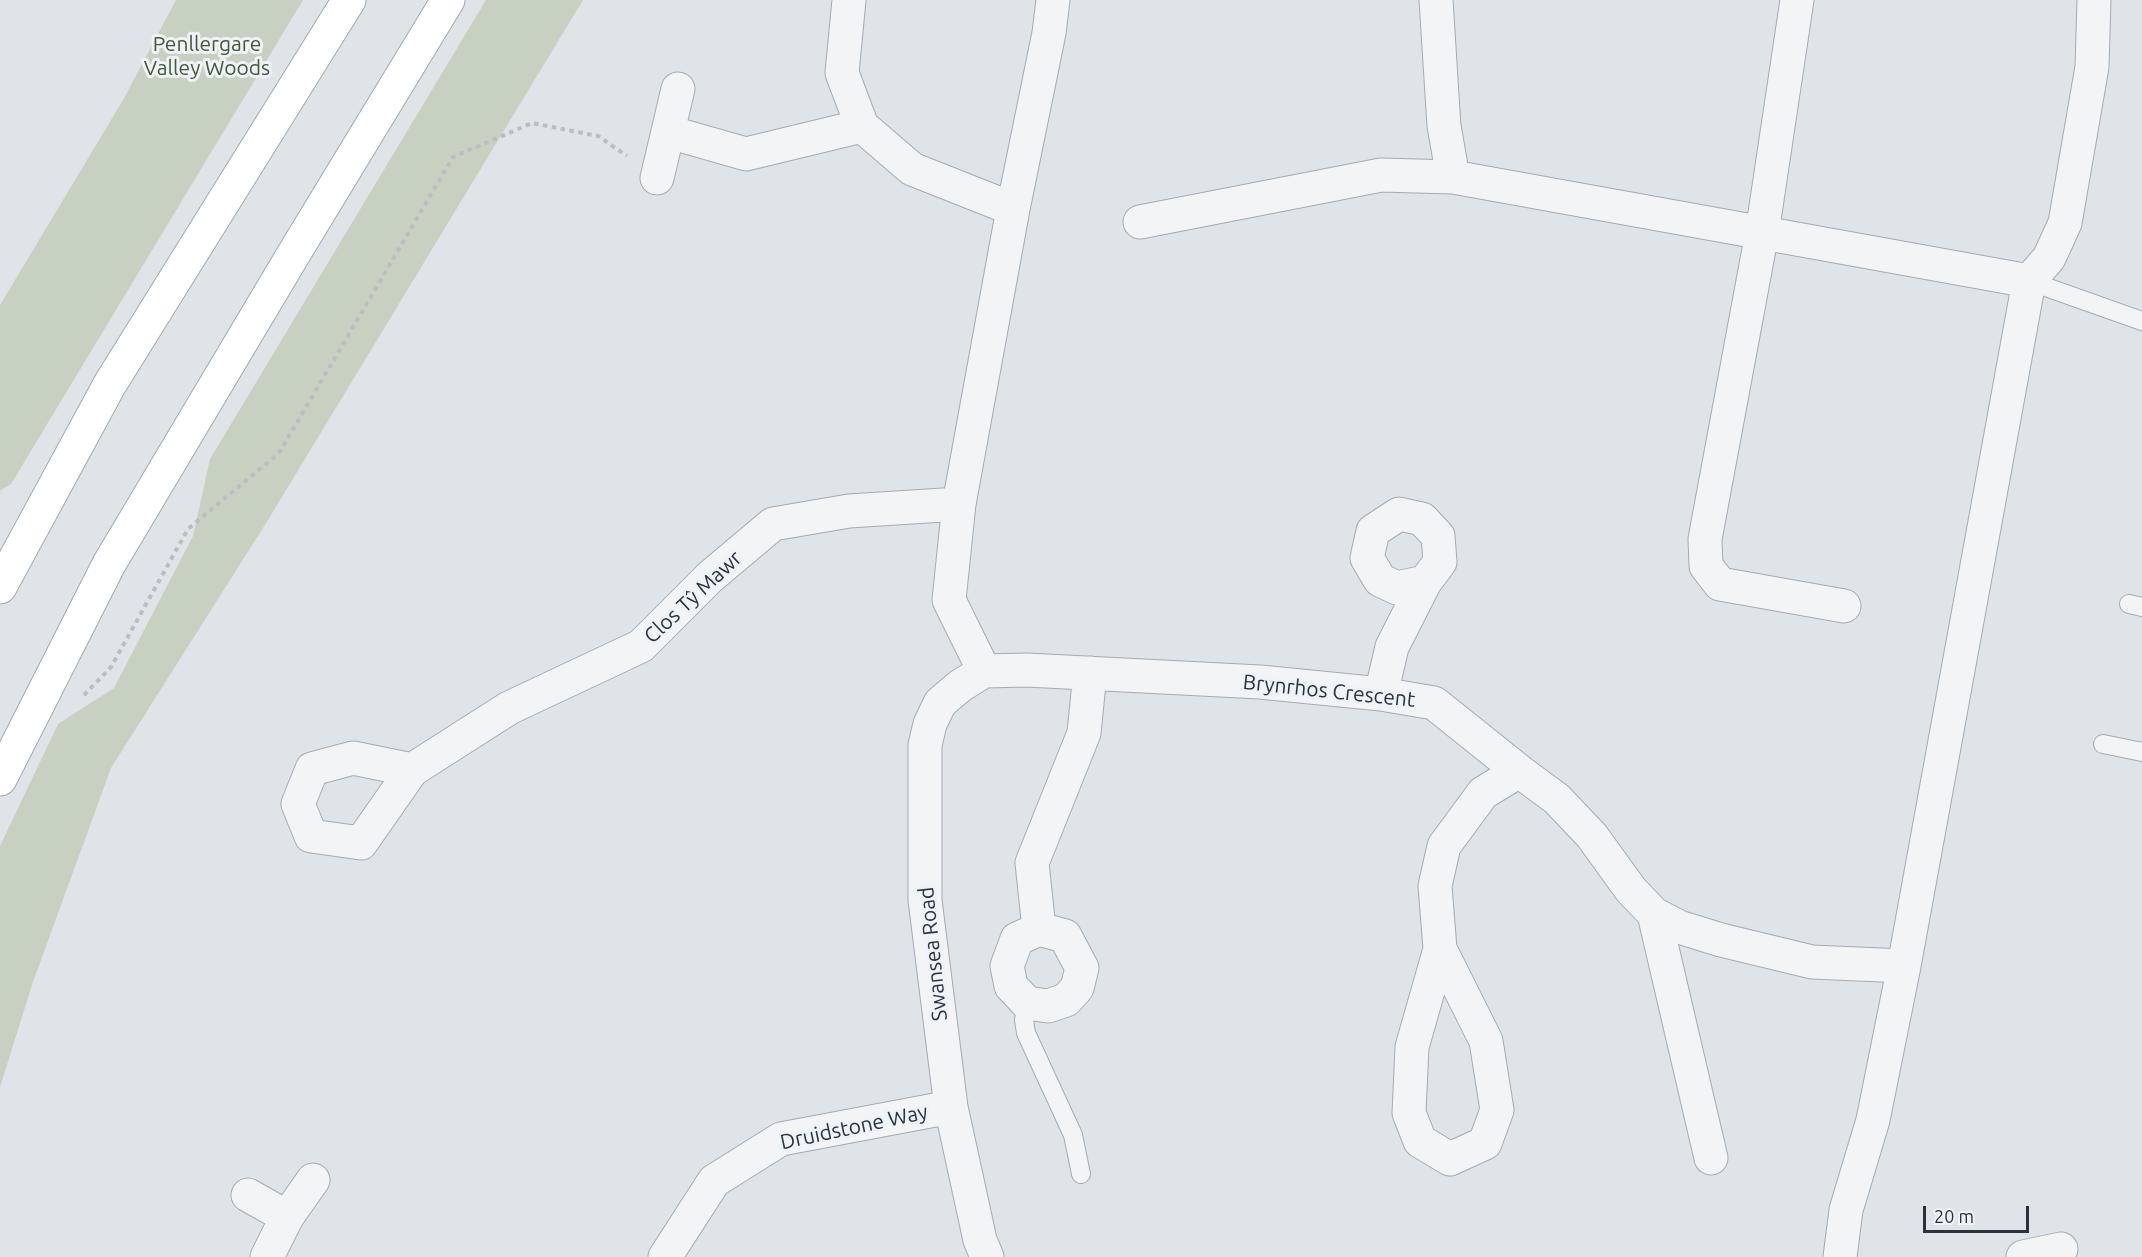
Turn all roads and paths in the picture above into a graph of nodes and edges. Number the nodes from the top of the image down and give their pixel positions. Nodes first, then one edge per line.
1 (349, 0) edge
2 (448, 0) edge
3 (849, 0) edge
4 (1053, 0) edge
5 (1436, 0) edge
6 (1797, 0) edge
7 (2094, 0) edge
8 (678, 89) dead end
9 (862, 126) junction
10 (669, 132) junction
11 (1453, 177) junction
12 (657, 178) joint
13 (1013, 209) junction
14 (1140, 222) dead end
15 (1762, 233) junction
16 (2029, 281) junction
17 (2142, 321) edge
18 (960, 504) junction
19 (1425, 582) junction
20 (0, 587) edge
21 (1844, 606) dead end
22 (984, 671) junction
23 (1090, 673) junction
24 (1381, 694) junction
25 (82, 697) dead end
26 (2103, 744) dead end
27 (2142, 752) edge
28 (412, 770) dead end
29 (1519, 771) junction
30 (0, 779) edge
31 (1654, 914) junction
32 (1040, 928) junction
33 (1440, 949) junction
34 (1904, 966) junction
35 (1028, 1003) junction
36 (951, 1107) junction
37 (1711, 1158) dead end
38 (1081, 1174) dead end
39 (313, 1180) dead end
40 (248, 1195) dead end
41 (287, 1217) junction
42 (2061, 1249) dead end
43 (267, 1257) edge
44 (664, 1257) edge
45 (987, 1257) edge
46 (1840, 1257) edge
47 (2023, 1257) edge

1 - 20 main road
2 - 30 main road
3 - 9 street
4 - 13 street
5 - 11 street
6 - 15 street
7 - 16 street
8 - 10 street
9 - 10 street
9 - 13 street
10 - 12 street
11 - 14 street
11 - 15 street
12 - 25 path
13 - 18 street
15 - 16 street
15 - 21 street
16 - 17 lane
16 - 34 street
18 - 22 street
18 - 28 street, Clos Tŷ Mawr
19 - 19 street
19 - 24 street
22 - 23 street, Brynrhos Crescent
22 - 36 street, Swansea Road
23 - 24 street, Brynrhos Crescent
23 - 32 street
24 - 29 street, Brynrhos Crescent
26 - 27 lane
29 - 31 street, Brynrhos Crescent
29 - 33 street
31 - 34 street, Brynrhos Crescent
31 - 37 street
32 - 35 street
32 - 35 street
33 - 33 street
34 - 46 street
35 - 38 lane
36 - 44 street, Druidstone Way
36 - 45 street, Swansea Road
39 - 41 street
40 - 41 street
41 - 43 street
42 - 47 street

